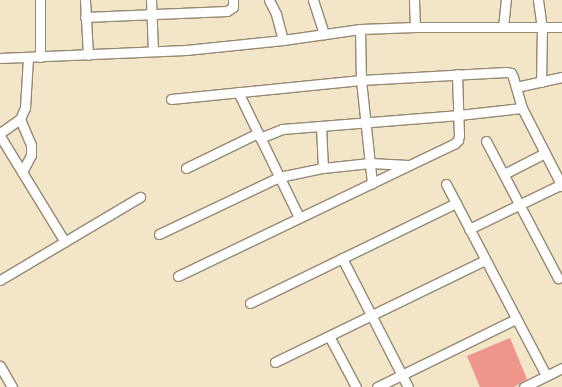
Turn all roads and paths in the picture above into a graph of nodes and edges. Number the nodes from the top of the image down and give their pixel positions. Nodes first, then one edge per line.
1 (40, 0) edge
2 (85, 0) edge
3 (151, 0) edge
4 (233, 0) edge
5 (269, 0) edge
6 (312, 0) edge
7 (414, 0) edge
8 (506, 0) edge
9 (538, 0) edge
10 (152, 14) junction
11 (85, 17) junction
12 (415, 27) junction
13 (503, 27) junction
14 (542, 27) junction
15 (562, 27) edge
16 (360, 29) junction
17 (324, 34) junction
18 (283, 40) junction
19 (153, 52) junction
20 (88, 55) junction
21 (40, 56) junction
22 (28, 57) junction
23 (0, 58) edge
24 (457, 74) junction
25 (562, 79) edge
26 (361, 80) junction
27 (542, 82) junction
28 (516, 87) junction
29 (238, 92) junction
30 (171, 99) dead end
31 (522, 108) junction
32 (459, 115) junction
33 (20, 119) junction
34 (366, 122) junction
35 (321, 126) junction
36 (0, 134) edge
37 (259, 135) junction
38 (486, 141) dead end
39 (545, 153) junction
40 (370, 163) junction
41 (409, 165) junction
42 (186, 168) dead end
43 (323, 168) junction
44 (22, 172) junction
45 (504, 174) junction
46 (279, 177) junction
47 (372, 183) junction
48 (446, 184) dead end
49 (562, 185) edge
50 (140, 197) dead end
51 (456, 204) junction
52 (520, 204) junction
53 (299, 218) junction
54 (469, 230) junction
55 (160, 234) dead end
56 (65, 242) junction
57 (342, 258) junction
58 (485, 260) junction
59 (178, 276) dead end
60 (558, 278) dead end
61 (0, 280) edge
62 (250, 303) dead end
63 (371, 315) junction
64 (516, 319) junction
65 (329, 336) junction
66 (275, 362) dead end
67 (0, 366) edge
68 (562, 368) edge
69 (402, 375) junction
70 (546, 375) junction
71 (12, 387) edge
72 (356, 387) edge
73 (377, 387) edge
74 (408, 387) edge
75 (524, 387) edge

1 - 21 street
2 - 11 street
3 - 10 street
4 - 10 street
5 - 18 street
6 - 17 street
7 - 12 street
8 - 13 street
9 - 14 street
10 - 11 street
10 - 19 street
11 - 20 street
12 - 13 street
12 - 16 street
13 - 14 street
14 - 15 street
14 - 27 street
16 - 17 street
16 - 26 street
17 - 18 street
18 - 19 street
19 - 20 street
20 - 21 street
21 - 22 street
22 - 23 street
22 - 33 street
24 - 26 street
24 - 28 street
24 - 32 street
25 - 27 street
26 - 29 street
26 - 34 street
27 - 28 street
28 - 31 street
29 - 30 street
29 - 37 street
31 - 32 street
31 - 39 street
32 - 34 street
32 - 41 street
33 - 36 street
33 - 44 street
34 - 35 street
34 - 40 street
35 - 37 street
35 - 43 street
36 - 44 street
37 - 42 street
37 - 46 street
38 - 45 street
39 - 45 street
39 - 49 street
40 - 41 street
40 - 43 street
40 - 47 street
41 - 47 street
43 - 46 street
44 - 56 street
45 - 52 street
46 - 53 street
46 - 55 street
47 - 53 street
48 - 51 street
49 - 52 street
50 - 56 street
51 - 54 street
51 - 57 street
52 - 54 street
52 - 60 street
53 - 59 street
54 - 58 street
56 - 61 street
57 - 62 street
57 - 63 street
58 - 63 street
58 - 64 street
63 - 65 street
63 - 69 street
64 - 69 street
64 - 70 street
65 - 66 street
65 - 72 street
67 - 71 street
68 - 70 street
69 - 73 street
69 - 74 street
70 - 75 street

